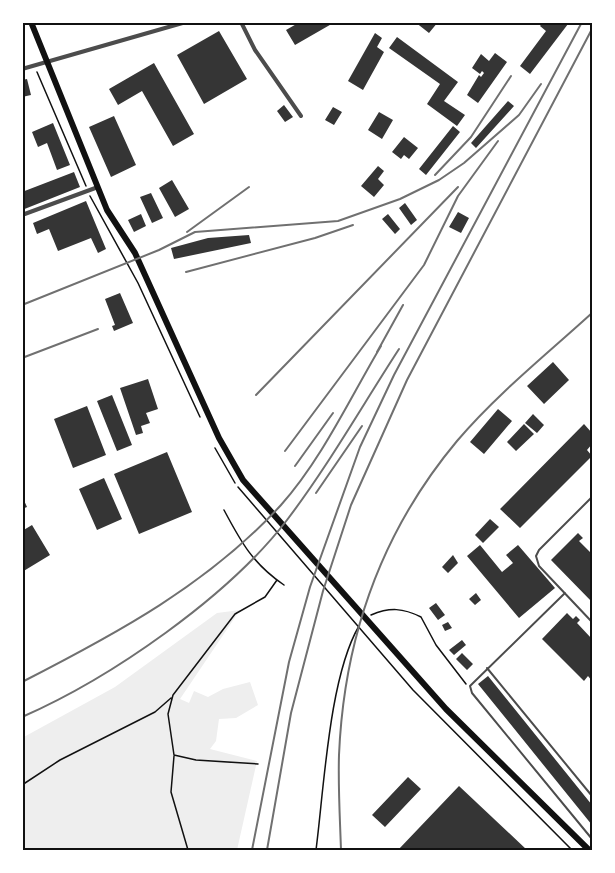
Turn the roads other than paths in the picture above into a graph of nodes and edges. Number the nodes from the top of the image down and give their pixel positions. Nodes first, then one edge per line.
1 (31, 22) edge
2 (186, 22) edge
3 (243, 23) edge
4 (47, 60) junction
5 (22, 69) edge
6 (300, 116) dead end
7 (99, 187) junction
8 (22, 215) edge
9 (592, 497) edge
10 (565, 593) junction
11 (592, 622) edge
12 (487, 668) junction
13 (592, 796) edge
14 (592, 839) edge
15 (589, 850) edge

1 - 4 main road
2 - 4 street
3 - 6 street
4 - 5 street
4 - 7 main road
7 - 8 street
7 - 15 main road
9 - 10 lane
10 - 11 lane
10 - 12 lane
12 - 13 lane
12 - 14 lane

